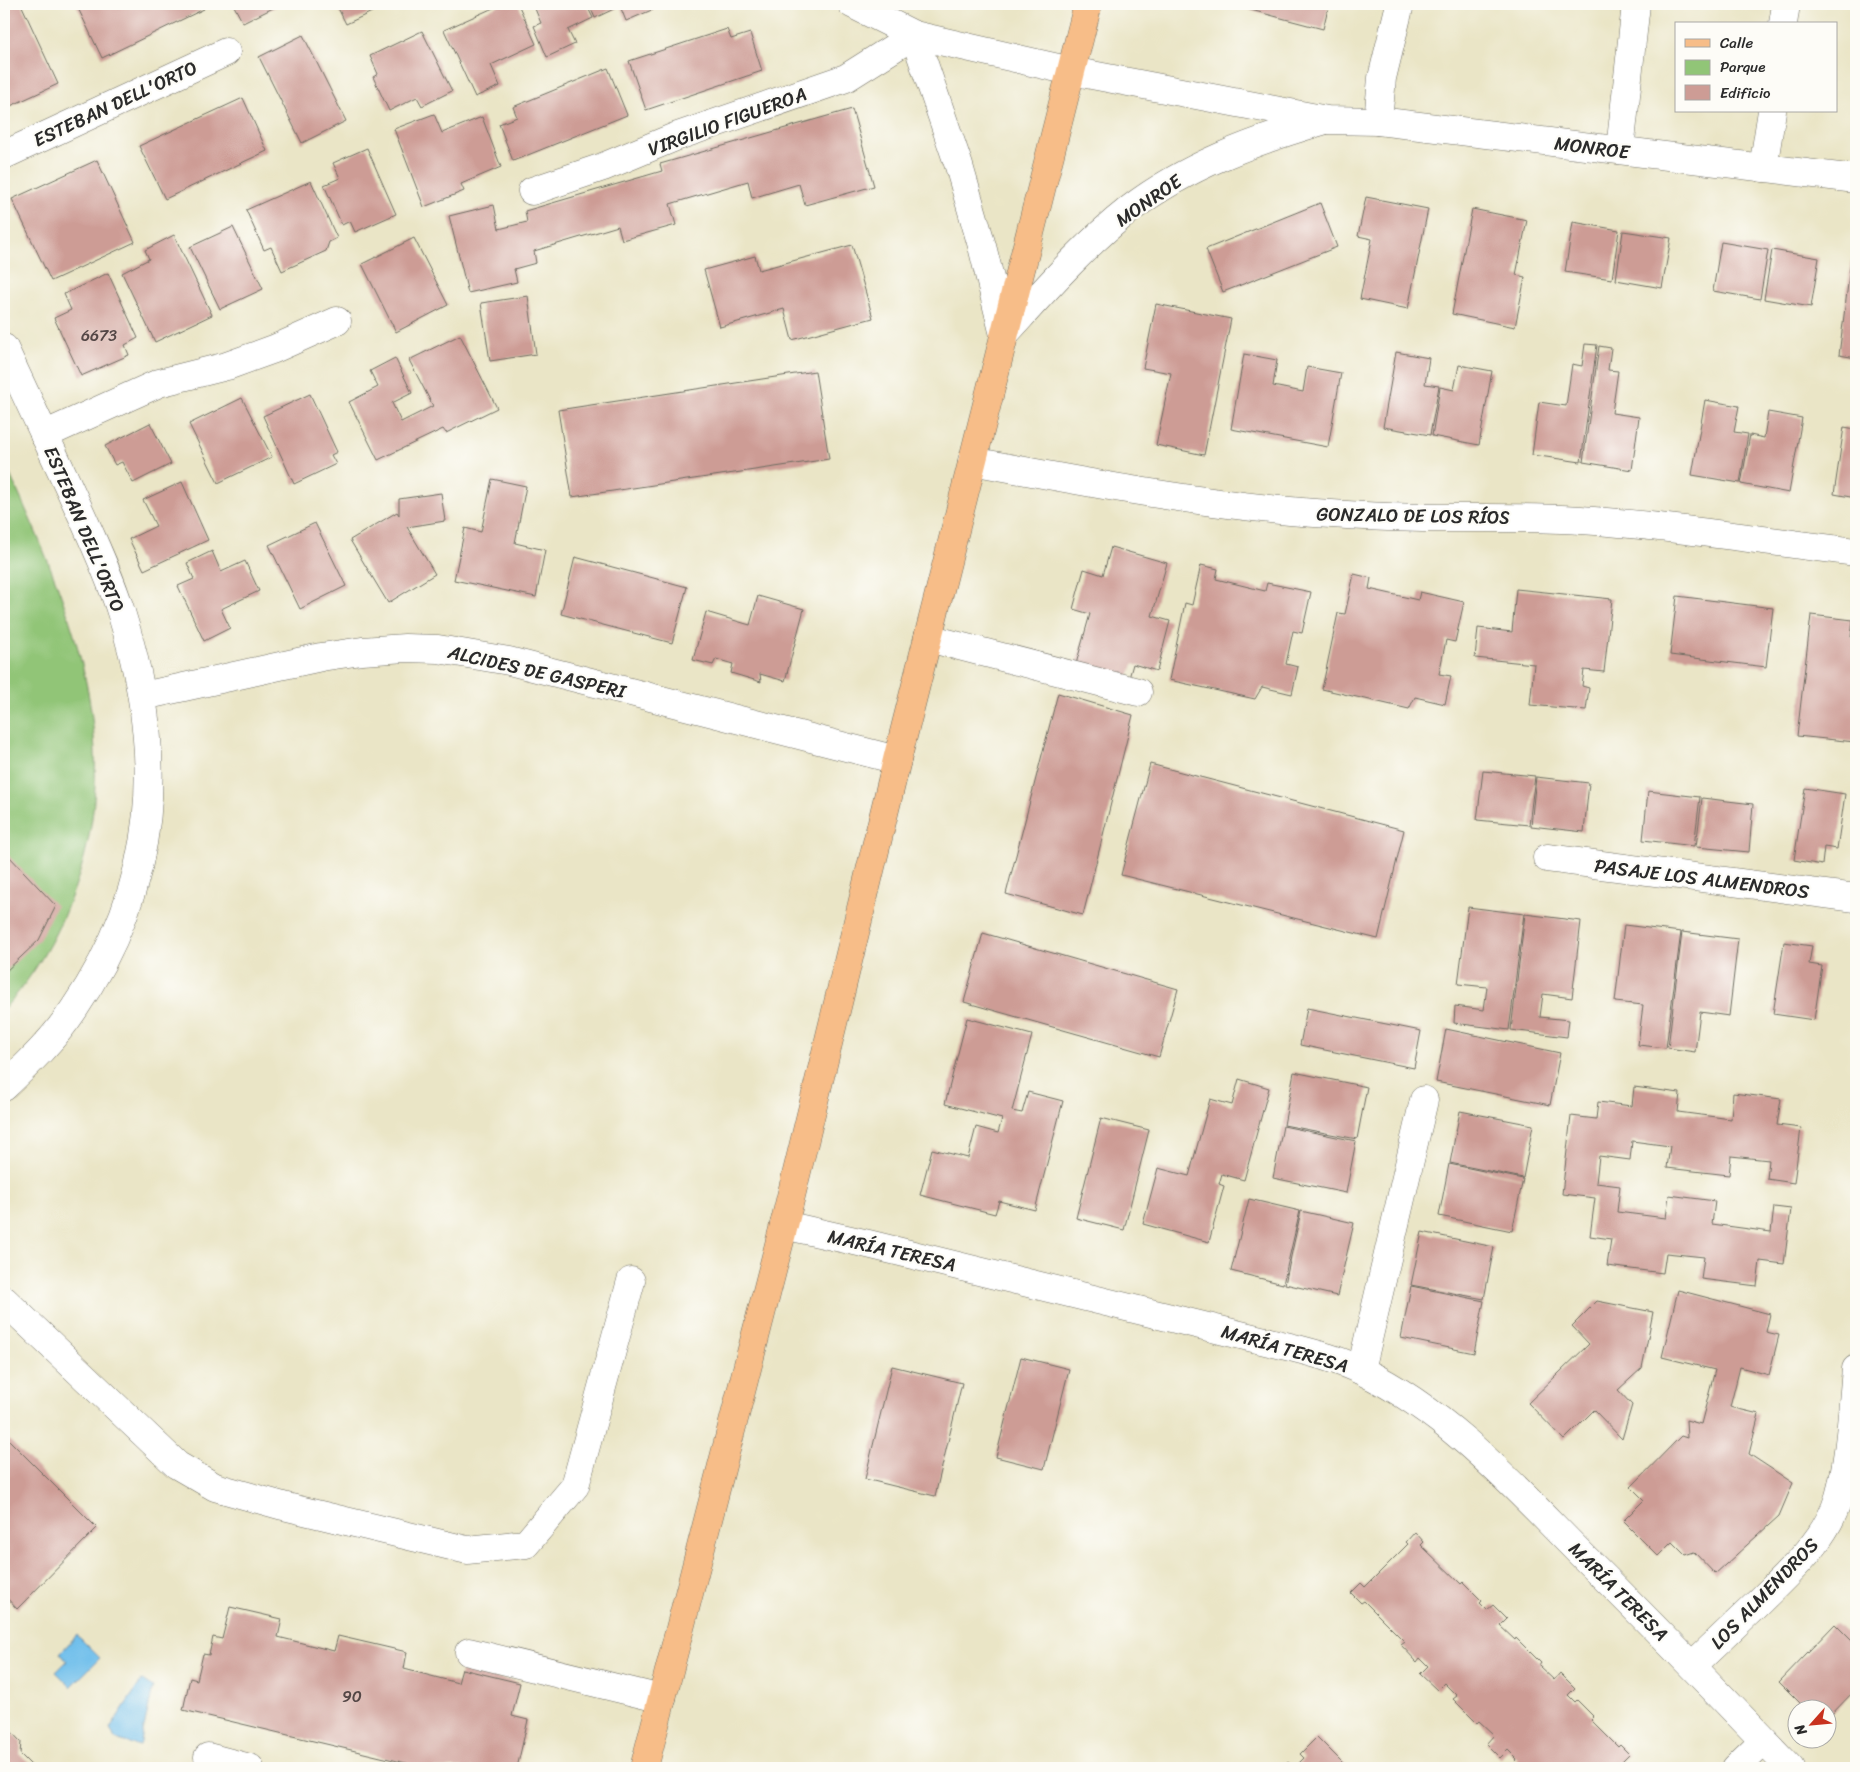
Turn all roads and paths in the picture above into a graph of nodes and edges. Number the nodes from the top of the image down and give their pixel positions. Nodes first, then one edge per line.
1 (852, 4) edge
2 (1088, 4) edge
3 (1400, 4) edge
4 (1636, 4) edge
5 (1786, 4) edge
6 (1783, 22) edge
7 (914, 35) junction
8 (226, 52) dead end
9 (1071, 71) junction
10 (1772, 112) edge
11 (1327, 120) junction
12 (1378, 121) junction
13 (1620, 150) junction
14 (4, 155) edge
15 (1763, 168) junction
16 (1856, 179) edge
17 (532, 191) dead end
18 (337, 321) dead end
19 (1004, 335) junction
20 (4, 348) edge
21 (44, 435) junction
22 (972, 462) junction
23 (1856, 552) edge
24 (928, 638) junction
25 (1138, 692) dead end
26 (143, 696) junction
27 (898, 760) junction
28 (1547, 858) dead end
29 (1856, 898) edge
30 (4, 1087) edge
31 (1424, 1100) dead end
32 (784, 1225) junction
33 (631, 1281) dead end
34 (4, 1300) edge
35 (1856, 1369) edge
36 (1361, 1370) junction
37 (1847, 1500) edge
38 (469, 1652) dead end
39 (1693, 1665) junction
40 (662, 1699) junction
41 (1764, 1741) junction
42 (208, 1757) dead end
43 (250, 1768) edge
44 (644, 1768) edge
45 (1736, 1768) edge
46 (1790, 1768) edge

1 - 7 street
2 - 9 main road
3 - 12 street
4 - 13 street
5 - 6 street
7 - 9 street
7 - 17 street, VIRGILIO FIGUEROA
7 - 19 street
8 - 14 street, ESTEBAN DELL'ORTO
9 - 11 street, MONROE
9 - 19 main road
10 - 15 street
11 - 12 street, MONROE
11 - 19 street, MONROE
12 - 13 street, MONROE
13 - 15 street, MONROE
15 - 16 street, MONROE
18 - 21 street, ESTEBAN DELL'ORTO
19 - 22 main road
20 - 21 street, ESTEBAN DELL'ORTO
21 - 26 street, ESTEBAN DELL'ORTO
22 - 23 street, GONZALO DE LOS RÍOS
22 - 24 main road
24 - 25 street
24 - 27 main road
26 - 27 street, ALCIDES DE GASPERI
26 - 30 street, ESTEBAN DELL'ORTO
27 - 32 main road
28 - 29 street, PASAJE LOS ALMENDROS
31 - 36 street
32 - 36 street, MARÍA TERESA
32 - 40 main road
33 - 34 street
35 - 37 street, LOS ALMENDROS
36 - 39 street, MARÍA TERESA
37 - 39 street, LOS ALMENDROS
38 - 40 street
39 - 41 street, MARÍA TERESA
40 - 44 main road
41 - 45 street
41 - 46 street, MARÍA TERESA
42 - 43 street

